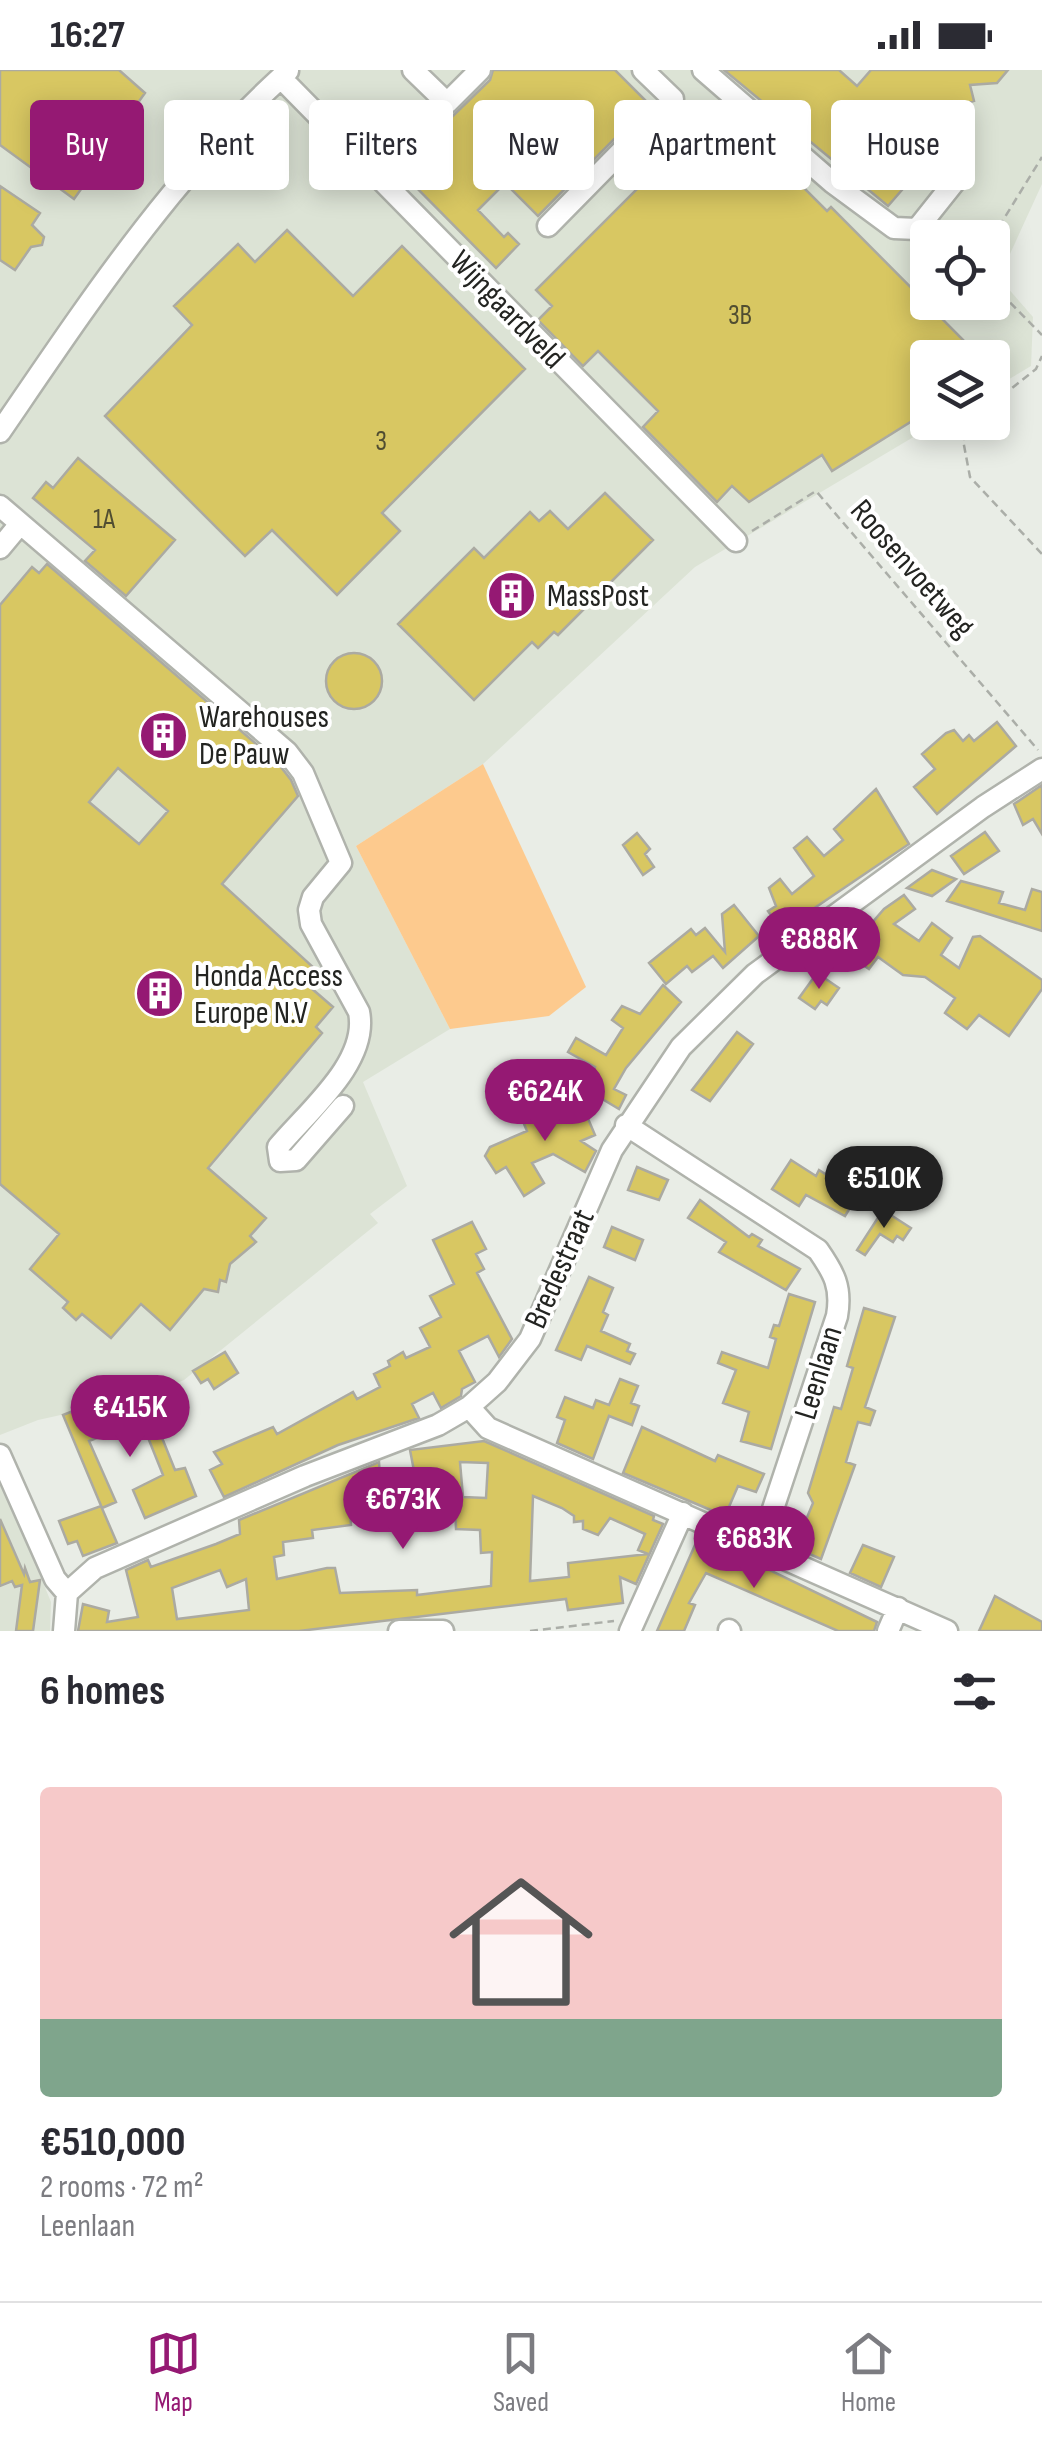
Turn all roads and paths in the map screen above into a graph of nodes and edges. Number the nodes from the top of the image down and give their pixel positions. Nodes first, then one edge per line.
1 (413, 70) edge
2 (480, 70) edge
3 (644, 70) edge
4 (703, 70) edge
5 (285, 74) edge
6 (1042, 156) edge
7 (831, 182) edge
8 (841, 190) edge
9 (947, 190) edge
10 (1003, 220) edge
11 (548, 226) dead end
12 (1010, 302) edge
13 (1042, 335) edge
14 (1042, 356) edge
15 (1010, 389) edge
16 (0, 432) edge
17 (962, 440) edge
18 (0, 506) edge
19 (20, 524) junction
20 (736, 541) joint
21 (0, 548) edge
22 (1042, 554) edge
23 (1042, 755) edge
24 (1042, 769) edge
25 (343, 1106) dead end
26 (626, 1124) junction
27 (469, 1406) junction
28 (0, 1455) edge
29 (683, 1513) junction
30 (761, 1546) junction
31 (67, 1593) junction
32 (898, 1608) junction
33 (632, 1625) edge
34 (402, 1630) edge
35 (64, 1631) edge
36 (444, 1631) edge
37 (530, 1631) edge
38 (888, 1631) edge
39 (947, 1631) edge

1 - 2 street
3 - 11 street
4 - 7 street
5 - 16 street, Wijngaardveld
5 - 20 street, Wijngaardveld
6 - 10 path
8 - 9 street
12 - 13 path
14 - 15 path
17 - 22 path
18 - 19 street
19 - 21 street
19 - 25 street
20 - 23 path, Roosenvoetweg
24 - 26 street, Bredestraat
26 - 27 street, Bredestraat
26 - 30 street, Leenlaan
27 - 29 street
27 - 31 street, Bredestraat
28 - 31 street
29 - 30 street
29 - 33 street
30 - 32 street
31 - 35 street
32 - 38 street
32 - 39 street
33 - 37 path
34 - 36 street

